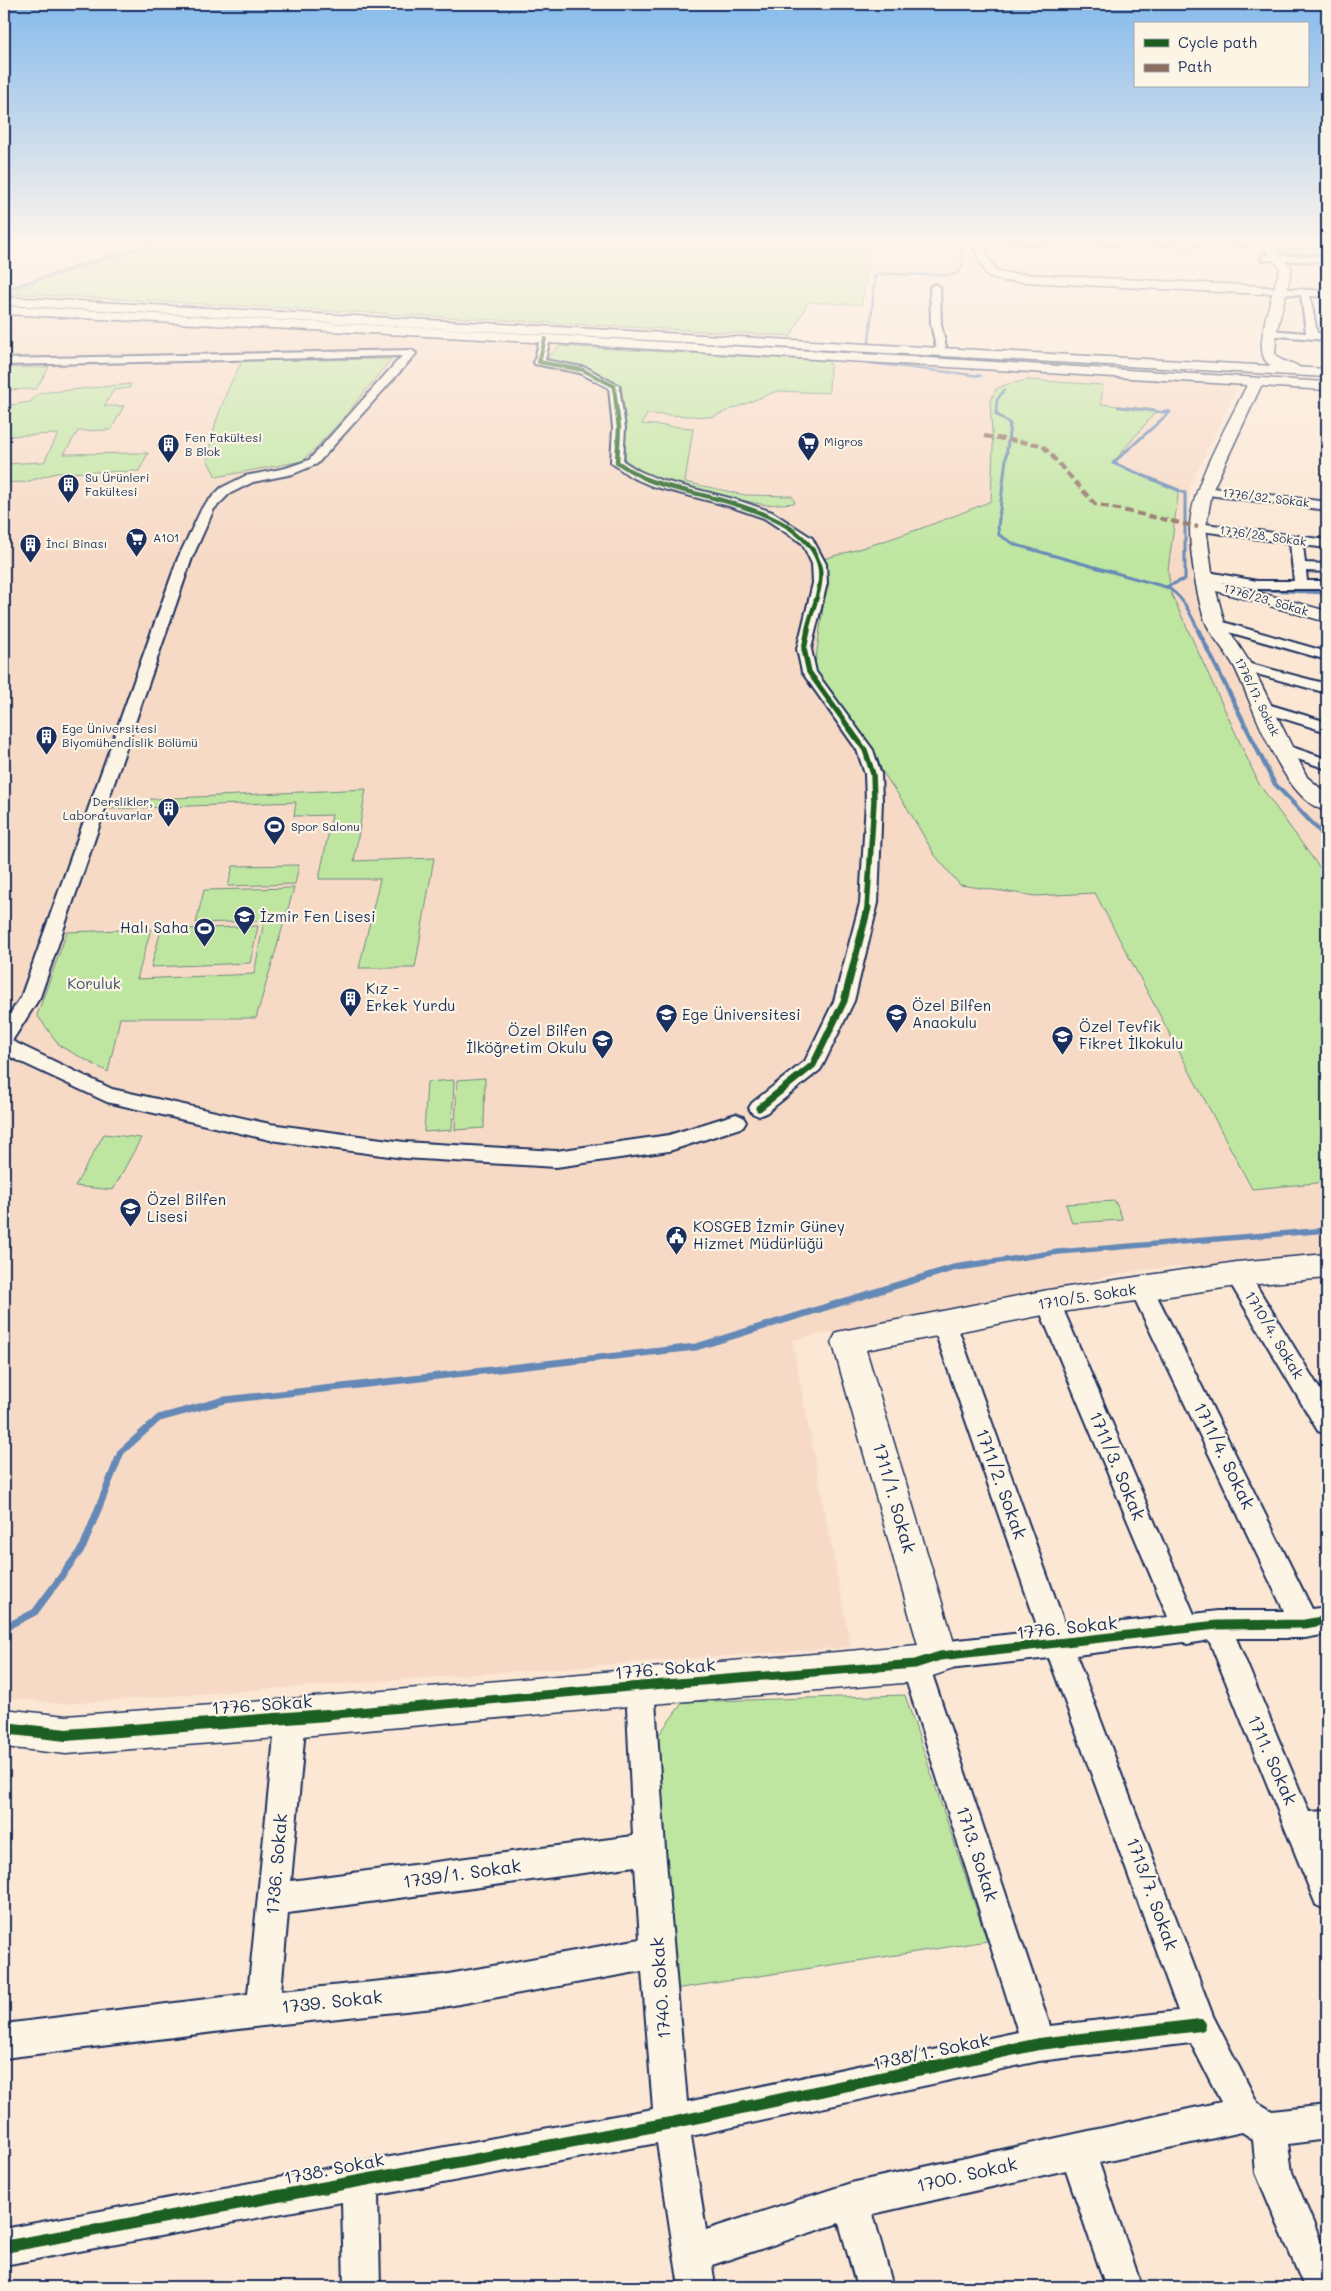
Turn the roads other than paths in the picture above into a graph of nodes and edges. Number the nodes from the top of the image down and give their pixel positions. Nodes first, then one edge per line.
1 (543, 348) edge
2 (687, 348) edge
3 (764, 348) edge
4 (847, 348) edge
5 (851, 348) edge
6 (961, 348) edge
7 (1269, 348) edge
8 (847, 358) junction
9 (4, 362) edge
10 (1293, 368) junction
11 (1208, 369) junction
12 (1327, 372) edge
13 (1327, 378) edge
14 (1256, 382) junction
15 (1327, 386) edge
16 (1211, 482) junction
17 (1324, 499) edge
18 (1327, 523) edge
19 (1198, 527) junction
20 (1296, 540) junction
21 (1327, 544) edge
22 (1299, 567) junction
23 (1327, 568) edge
24 (1204, 579) junction
25 (1301, 585) junction
26 (1327, 585) edge
27 (1327, 617) edge
28 (1216, 624) junction
29 (1327, 656) edge
30 (1243, 666) junction
31 (1327, 689) edge
32 (1261, 707) junction
33 (1327, 727) edge
34 (1283, 749) junction
35 (1327, 764) edge
36 (1327, 805) edge
37 (4, 1038) edge
38 (4, 1046) edge
39 (758, 1108) dead end
40 (736, 1122) dead end
41 (1327, 1266) edge
42 (1237, 1274) junction
43 (1142, 1289) junction
44 (1048, 1302) junction
45 (944, 1324) junction
46 (848, 1341) joint
47 (1327, 1423) edge
48 (1316, 1622) edge
49 (1217, 1625) junction
50 (1187, 1630) junction
51 (1058, 1644) junction
52 (928, 1660) junction
53 (640, 1686) junction
54 (291, 1718) junction
55 (4, 1728) edge
56 (1314, 1827) edge
57 (649, 1849) junction
58 (1327, 1894) edge
59 (274, 1899) junction
60 (658, 1952) junction
61 (263, 2009) junction
62 (1200, 2025) junction
63 (4, 2041) edge
64 (1039, 2044) junction
65 (1257, 2121) junction
66 (1327, 2122) edge
67 (671, 2123) junction
68 (1077, 2150) junction
69 (360, 2179) junction
70 (852, 2201) junction
71 (4, 2246) edge
72 (693, 2253) junction
73 (362, 2287) edge
74 (698, 2287) edge
75 (875, 2287) edge
76 (1124, 2287) edge
77 (1322, 2287) edge

1 - 39 street
2 - 8 main road
3 - 8 main road
4 - 11 main road
5 - 11 main road
6 - 10 main road
7 - 10 main road
8 - 14 main road
9 - 37 street
10 - 12 main road
11 - 12 main road
11 - 13 main road
14 - 15 main road
14 - 16 main road, 1776/17. Sokak
16 - 17 street, 1776/32. Sokak
16 - 19 main road, 1776/17. Sokak
17 - 18 street
19 - 20 street, 1776/28. Sokak
19 - 24 main road, 1776/17. Sokak
20 - 21 street, 1776/28. Sokak
20 - 22 street
22 - 23 street
22 - 25 street
24 - 25 street
24 - 27 main road, 1776/23. Sokak
24 - 28 main road, 1776/17. Sokak
25 - 26 street
28 - 29 street
28 - 30 main road, 1776/17. Sokak
30 - 31 street
30 - 32 main road, 1776/17. Sokak
32 - 33 street
32 - 34 main road, 1776/17. Sokak
34 - 35 street
34 - 36 main road, 1776/17. Sokak
38 - 40 street
41 - 42 main road, 1710/5. Sokak
42 - 43 main road, 1710/5. Sokak
42 - 47 street, 1710/4. Sokak
43 - 44 main road, 1710/5. Sokak
43 - 48 street, 1711/4. Sokak
44 - 45 main road, 1710/5. Sokak
44 - 50 street, 1711/3. Sokak
45 - 46 main road, 1710/5. Sokak
45 - 51 street, 1711/2. Sokak
46 - 52 main road, 1711/1. Sokak
48 - 49 street, 1776. Sokak
49 - 50 street, 1776. Sokak
49 - 56 street, 1711. Sokak
50 - 51 street, 1776. Sokak
51 - 52 street, 1776. Sokak
51 - 62 street, 1713/7. Sokak
52 - 53 main road, 1776. Sokak
52 - 64 street, 1713. Sokak
53 - 54 main road, 1776. Sokak
53 - 57 street, 1740. Sokak
54 - 55 main road, 1776. Sokak
54 - 59 street, 1736. Sokak
56 - 58 street, 1711. Sokak
57 - 59 street, 1739/1. Sokak
57 - 60 street, 1740. Sokak
59 - 61 street, 1736. Sokak
60 - 61 street, 1739. Sokak
60 - 67 street, 1740. Sokak
61 - 63 street, 1739. Sokak
62 - 64 street, 1738/1. Sokak
62 - 65 street, 1713/7. Sokak
64 - 67 street, 1738/1. Sokak
65 - 66 street, 1700. Sokak
65 - 68 street, 1700. Sokak
65 - 77 street
67 - 69 street, 1738. Sokak
67 - 72 street, 1740. Sokak
68 - 70 street, 1700. Sokak
68 - 76 street
69 - 71 street, 1738. Sokak
69 - 73 street
70 - 72 street, 1700. Sokak
70 - 75 street
72 - 74 street, 1740. Sokak

